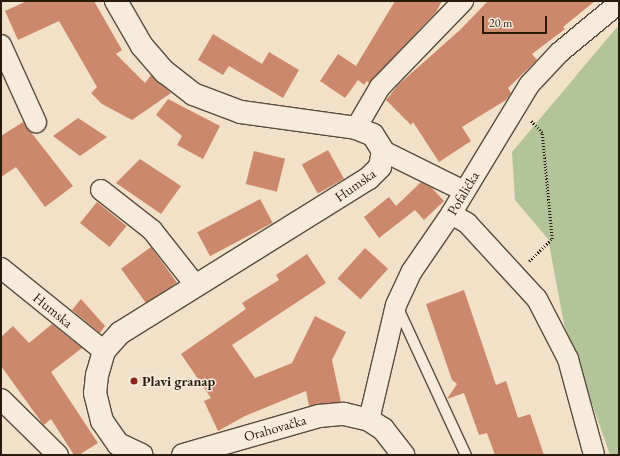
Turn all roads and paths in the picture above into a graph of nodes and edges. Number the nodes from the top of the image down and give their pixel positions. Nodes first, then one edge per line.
1 (116, 1) edge
2 (462, 1) edge
3 (619, 3) edge
4 (1, 45) edge
5 (516, 106) junction
6 (36, 122) dead end
7 (356, 128) junction
8 (383, 151) junction
9 (101, 190) dead end
10 (464, 191) junction
11 (451, 214) junction
12 (1, 268) edge
13 (516, 274) junction
14 (196, 286) junction
15 (396, 304) junction
16 (104, 351) junction
17 (1, 399) edge
18 (369, 420) junction
19 (58, 455) edge
20 (142, 455) edge
21 (183, 455) edge
22 (403, 455) edge
23 (466, 455) edge
24 (594, 455) edge

1 - 7 street, Humska
2 - 7 street
3 - 5 street, Pofalićka
4 - 6 street
5 - 10 street, Pofalićka
5 - 13 path
7 - 8 street, Humska
8 - 10 street
8 - 14 street, Humska
9 - 14 street
10 - 11 street, Pofalićka
11 - 13 street
11 - 15 street, Pofalićka
12 - 16 street, Humska
13 - 24 street
14 - 16 street, Humska
15 - 18 street, Pofalićka
15 - 23 lane
16 - 20 street, Humska
17 - 19 street
18 - 21 street, Orahovačka
18 - 22 street

